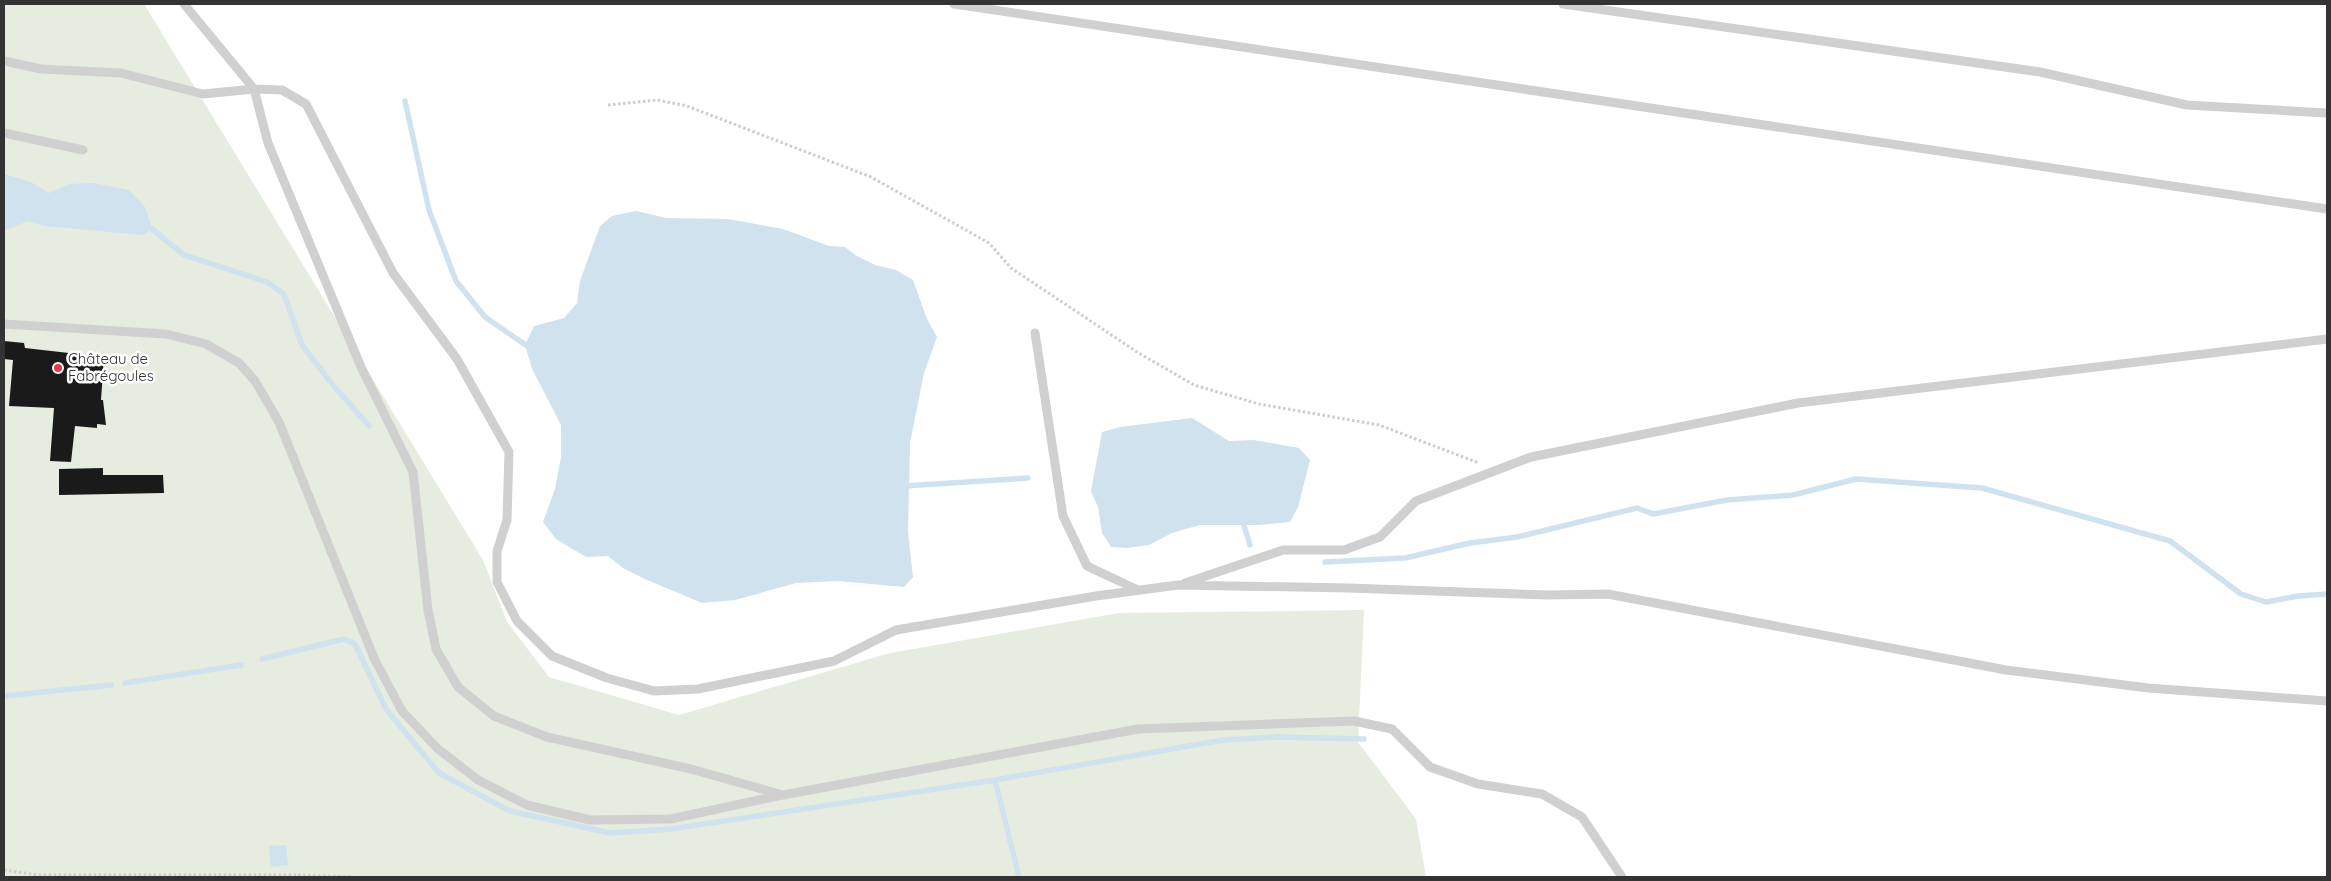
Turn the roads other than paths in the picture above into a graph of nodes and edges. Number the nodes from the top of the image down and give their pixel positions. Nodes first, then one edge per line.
1 (184, 4) edge
2 (954, 4) edge
3 (1563, 4) edge
4 (4, 62) edge
5 (254, 89) junction
6 (2327, 113) edge
7 (4, 133) edge
8 (83, 150) dead end
9 (2327, 210) edge
10 (4, 324) edge
11 (1036, 333) dead end
12 (2327, 339) edge
13 (1178, 585) junction
14 (1138, 590) junction
15 (2327, 701) edge
16 (783, 795) junction
17 (1622, 877) edge

1 - 5 lane
2 - 9 lane
3 - 6 lane
4 - 5 lane
5 - 14 lane
5 - 16 lane
7 - 8 lane
10 - 16 lane
11 - 14 lane
12 - 13 lane
13 - 14 lane
13 - 15 lane
16 - 17 lane

